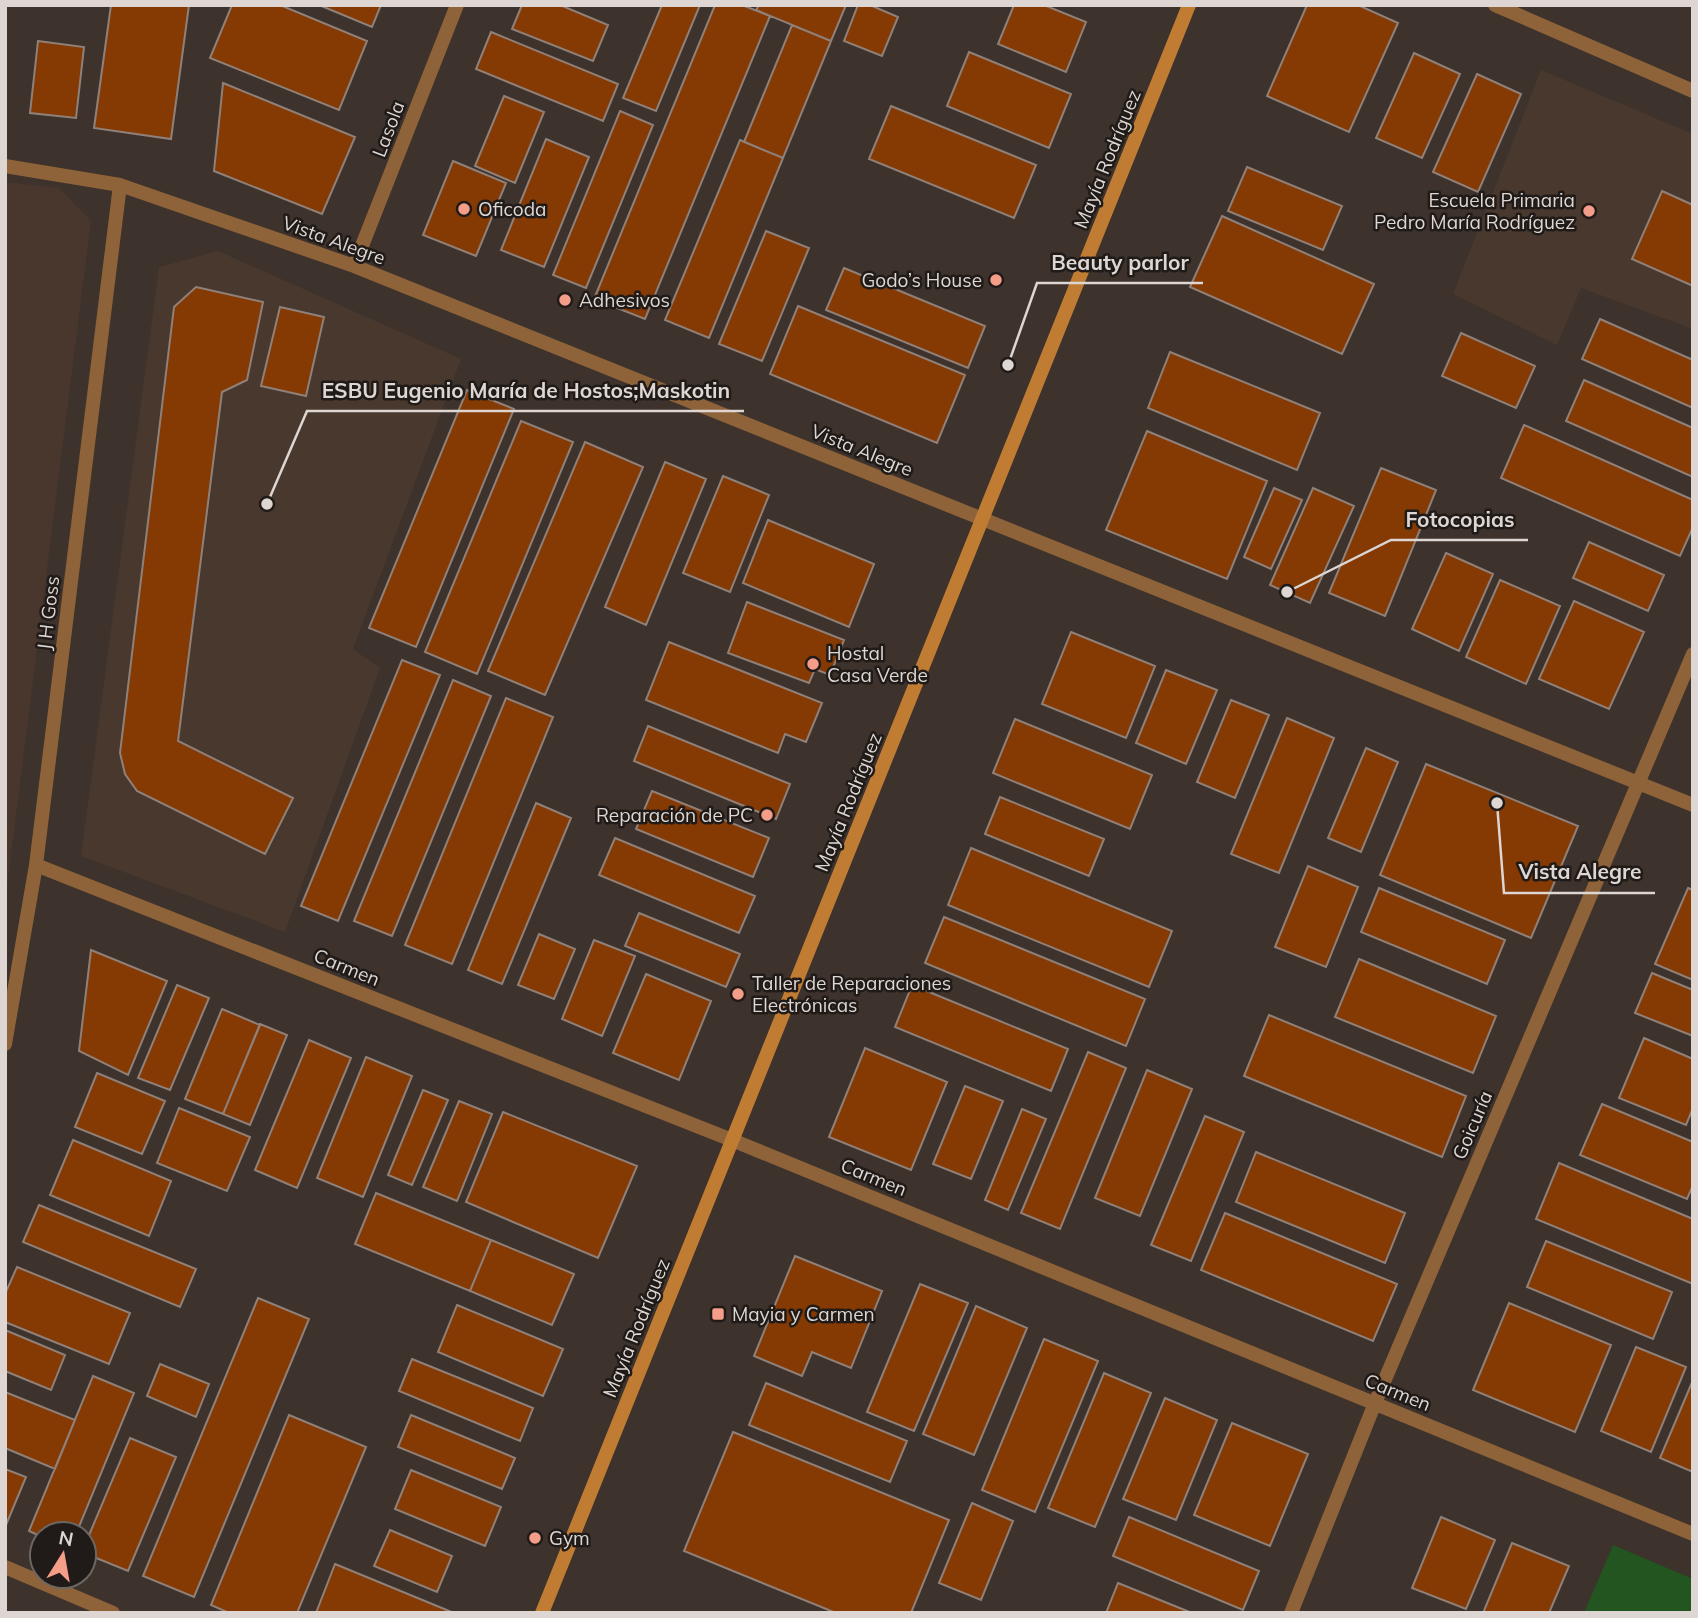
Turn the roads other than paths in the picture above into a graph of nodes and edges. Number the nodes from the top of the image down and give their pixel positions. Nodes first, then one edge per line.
1 (457, 5) edge
2 (1189, 5) edge
3 (1495, 5) edge
4 (1693, 91) edge
5 (5, 166) edge
6 (120, 185) junction
7 (354, 266) junction
8 (983, 519) junction
9 (1693, 654) edge
10 (1638, 782) junction
11 (1693, 805) edge
12 (36, 864) junction
13 (5, 1044) edge
14 (732, 1140) junction
15 (1375, 1403) junction
16 (1693, 1534) edge
17 (5, 1567) edge
18 (113, 1613) edge
19 (542, 1613) edge
20 (1291, 1613) edge

1 - 7 street, Lasola
2 - 8 main road, Mayía Rodríguez
3 - 4 street
5 - 6 street, Vista Alegre
6 - 7 street, Vista Alegre
6 - 12 street, J H Goss
7 - 8 street, Vista Alegre
8 - 10 street, Vista Alegre
8 - 14 main road, Mayía Rodríguez
9 - 10 street, Goicuría
10 - 11 street, Vista Alegre
10 - 15 street, Goicuría
12 - 13 street, J H Goss
12 - 14 street, Carmen
14 - 15 street, Carmen
14 - 19 main road, Mayía Rodríguez
15 - 16 street, Carmen
15 - 20 street, Goicuría
17 - 18 street

